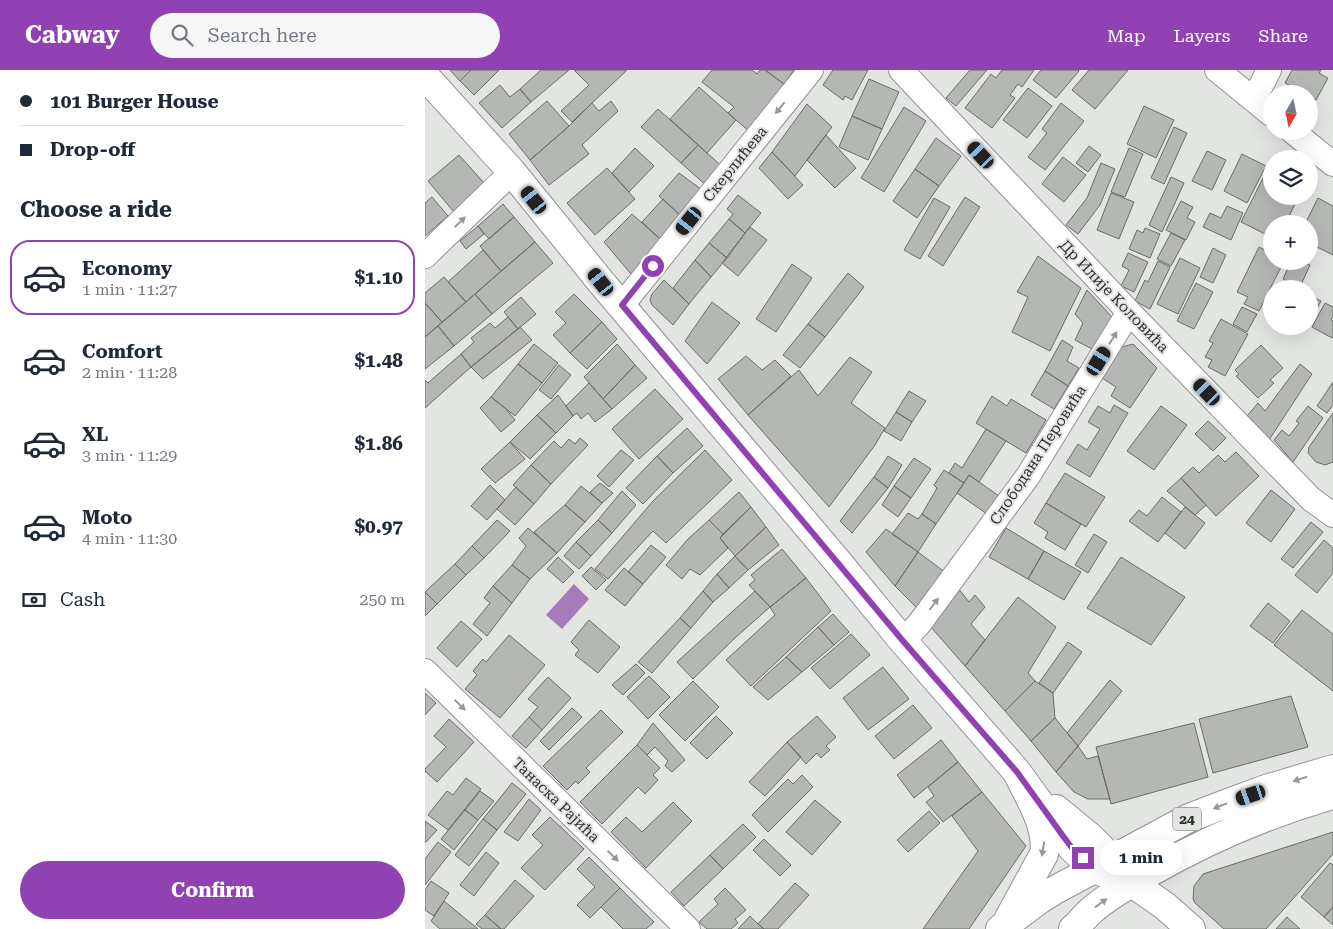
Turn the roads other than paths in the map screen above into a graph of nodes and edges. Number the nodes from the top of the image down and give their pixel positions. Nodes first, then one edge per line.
1 (811, 70) edge
2 (901, 70) edge
3 (1217, 70) edge
4 (1269, 70) edge
5 (425, 76) edge
6 (1262, 107) edge
7 (1303, 140) edge
8 (1333, 164) edge
9 (512, 172) junction
10 (425, 256) edge
11 (622, 305) junction
12 (1129, 312) junction
13 (1333, 515) edge
14 (903, 641) junction
15 (425, 671) edge
16 (1333, 770) edge
17 (1017, 772) junction
18 (1333, 795) edge
19 (1103, 864) junction
20 (1132, 882) junction
21 (1002, 927) edge
22 (688, 929) edge
23 (1073, 929) edge
24 (1191, 929) edge

1 -> 11 street, Скерлићева
2 - 12 street, Др Илије Коловића
3 - 6 street
4 - 6 street
5 - 9 street
7 - 8 street
10 -> 9 street
9 - 11 street
11 - 14 street
12 - 13 street, Др Илије Коловића
14 -> 12 street, Слободана Перовића
14 - 17 street
15 -> 22 street, Танаска Рајића
16 -> 19 street, 24
17 - 19 street
17 -> 21 street
18 - 20 street, 24
19 - 20 street
19 - 21 street, 24
23 -> 20 street, 24
20 - 24 street

